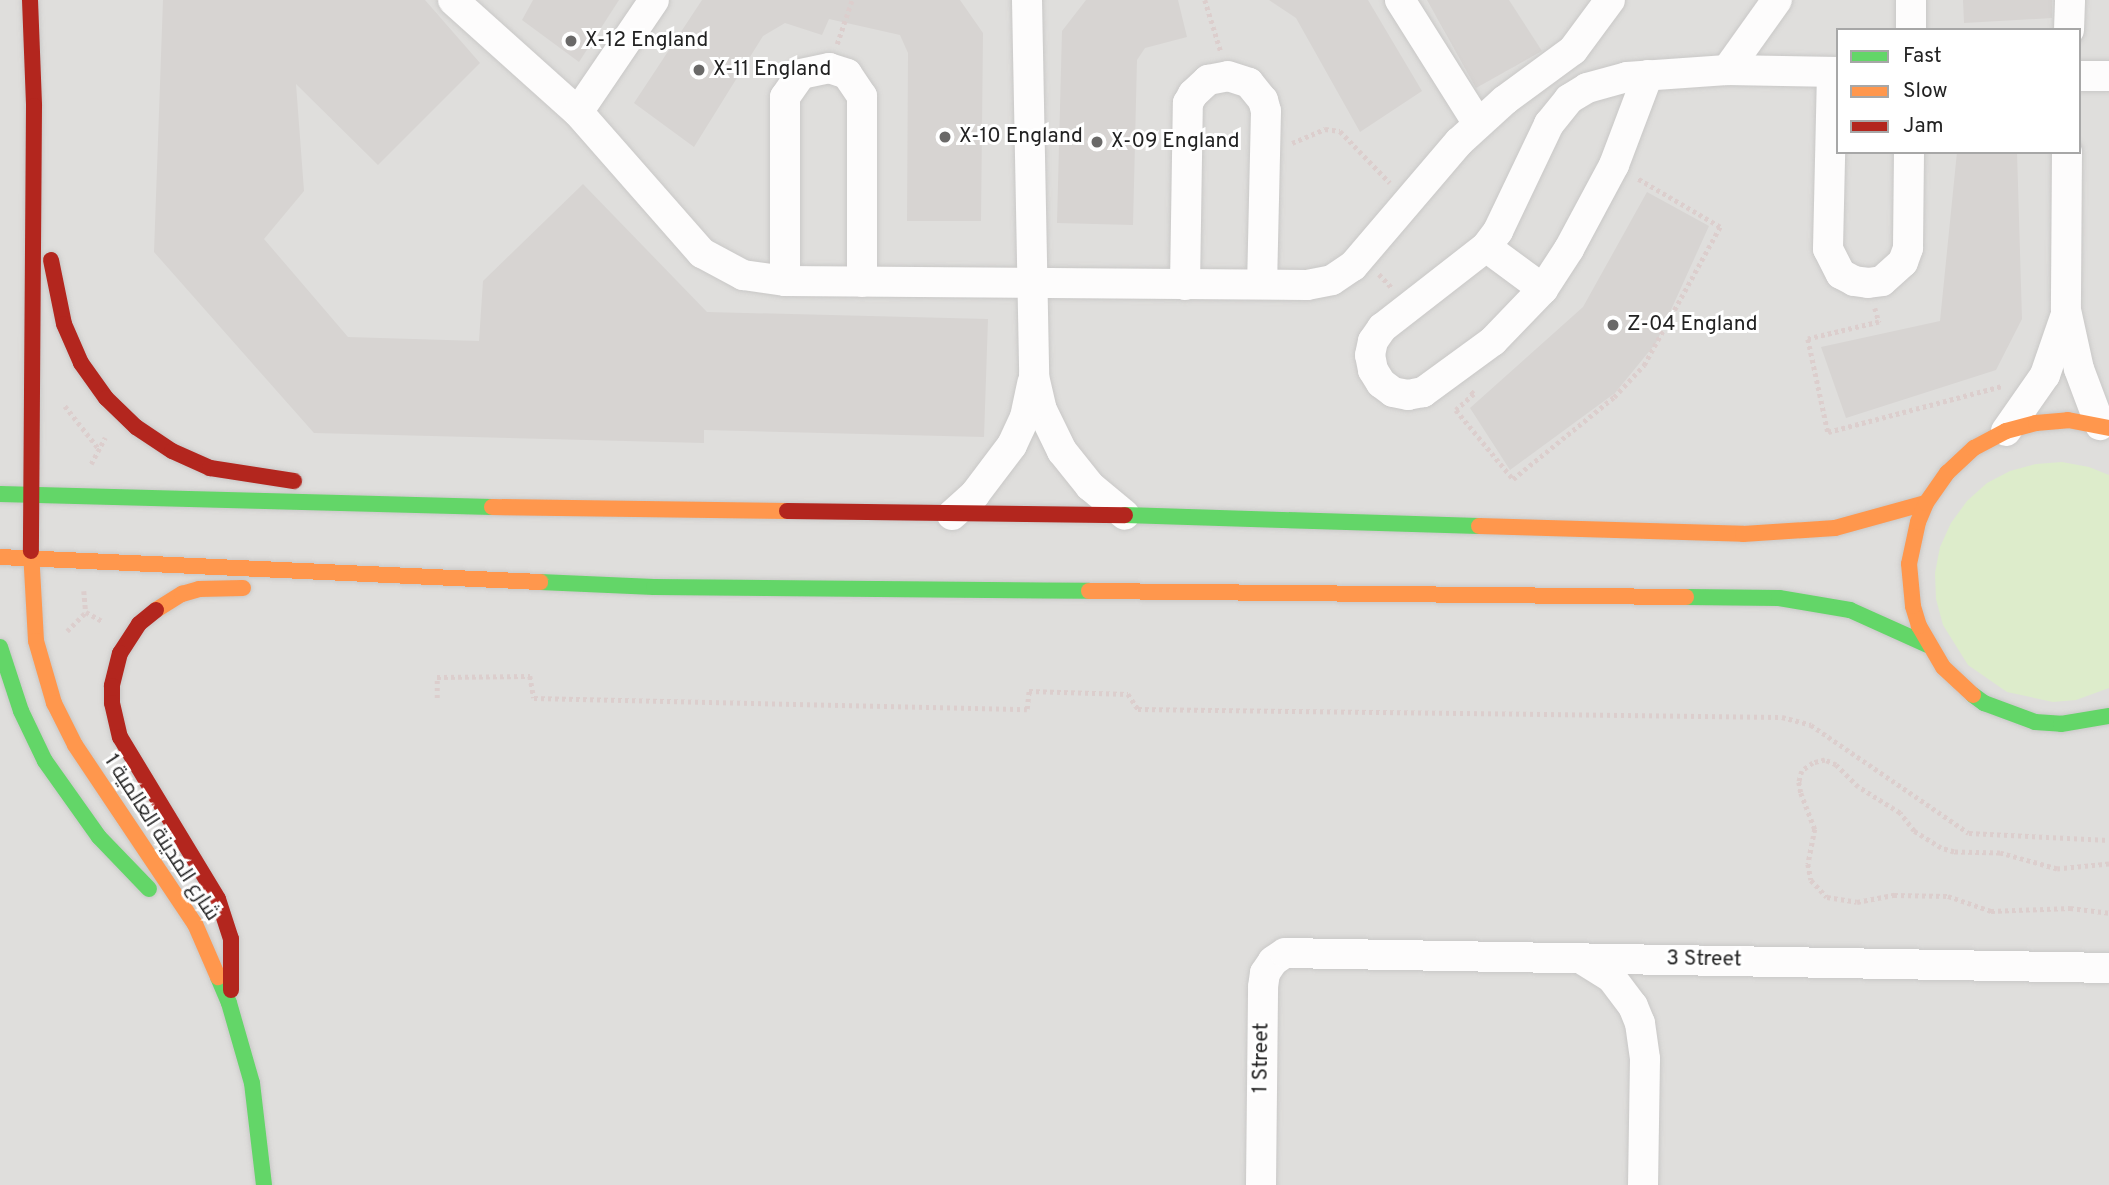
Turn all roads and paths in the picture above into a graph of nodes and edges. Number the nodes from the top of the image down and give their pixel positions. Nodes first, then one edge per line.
1 (30, 0) edge
2 (453, 0) edge
3 (654, 0) edge
4 (852, 0) edge
5 (1027, 0) edge
6 (1205, 0) edge
7 (1400, 0) edge
8 (1777, 0) edge
9 (1911, 0) edge
10 (2070, 0) edge
11 (1599, 4) edge
12 (1911, 28) edge
13 (2069, 28) edge
14 (829, 68) junction
15 (1727, 70) junction
16 (1835, 72) edge
17 (1648, 75) junction
18 (1228, 76) junction
19 (2081, 76) edge
20 (2109, 76) edge
21 (34, 106) junction
22 (578, 112) junction
23 (1478, 124) junction
24 (1909, 154) edge
25 (2067, 154) edge
26 (1265, 155) junction
27 (1614, 165) junction
28 (1407, 202) junction
29 (1486, 247) junction
30 (1360, 257) junction
31 (785, 281) junction
32 (862, 282) junction
33 (1033, 284) junction
34 (1262, 284) junction
35 (1868, 284) junction
36 (1185, 285) junction
37 (1543, 289) junction
38 (1410, 306) junction
39 (2066, 310) junction
40 (1454, 371) junction
41 (2045, 375) junction
42 (1034, 376) junction
43 (61, 400) dead end
44 (2104, 426) edge
45 (2006, 431) junction
46 (109, 432) dead end
47 (99, 449) junction
48 (89, 468) dead end
49 (313, 483) dead end
50 (337, 486) dead end
51 (0, 494) edge
52 (33, 495) junction
53 (1926, 503) junction
54 (445, 506) junction
55 (953, 515) junction
56 (1125, 515) junction
57 (17, 541) dead end
58 (0, 557) edge
59 (31, 558) junction
60 (405, 573) junction
61 (84, 587) dead end
62 (257, 588) dead end
63 (302, 588) dead end
64 (86, 612) junction
65 (106, 623) dead end
66 (66, 632) dead end
67 (1928, 645) junction
68 (0, 646) edge
69 (437, 698) dead end
70 (2109, 716) edge
71 (2109, 840) edge
72 (2109, 864) edge
73 (2109, 913) edge
74 (195, 925) junction
75 (1299, 952) joint
76 (1580, 957) junction
77 (2109, 968) edge
78 (229, 1003) junction
79 (264, 1185) edge
80 (1261, 1185) edge
81 (1643, 1185) edge

1 - 21 street
2 - 22 street
3 - 22 street
4 - 14 path
5 - 33 street
6 - 18 path
7 - 23 street
8 - 15 street
9 - 12 street
10 - 13 street
11 - 23 street
14 - 31 street
14 - 32 street
15 - 16 street
15 - 17 street
16 - 35 street
17 - 27 street
17 - 29 street
18 - 26 street
18 - 36 street
19 - 20 street
21 - 49 street
21 - 52 street
22 - 31 street
23 - 28 street
24 - 35 street
25 - 39 street
26 - 28 path
26 - 34 street
27 - 37 street
27 - 40 path
28 - 30 street
29 - 37 street
29 - 38 street
30 - 34 street
30 - 38 path
31 - 32 street
32 - 33 street
33 - 36 street
33 - 42 street
34 - 36 street
35 - 41 path
37 - 40 street
38 - 40 street
39 - 41 street
39 - 44 street
41 - 45 street
42 - 55 street
42 - 56 street
43 - 47 path
44 - 45 street
45 - 53 street
46 - 47 path
47 - 48 path
50 - 54 street
51 - 52 street
52 - 54 street
52 - 59 street, شارع المدينة العالمية 1
53 - 56 street
53 - 67 street
54 - 55 street
55 - 56 street
57 - 59 street
58 - 59 street
59 - 60 street
59 - 74 street, شارع المدينة العالمية 1
60 - 63 street
60 - 67 street
61 - 64 path
62 - 78 street
64 - 65 path
64 - 66 path
67 - 70 street
68 - 74 street
69 - 71 path
72 - 73 path
74 - 78 street, شارع المدينة العالمية 1
75 - 76 street, 3 Street
75 - 80 street, 1 Street
76 - 77 street, 3 Street
76 - 81 street
78 - 79 street, شارع المدينة العالمية 1

